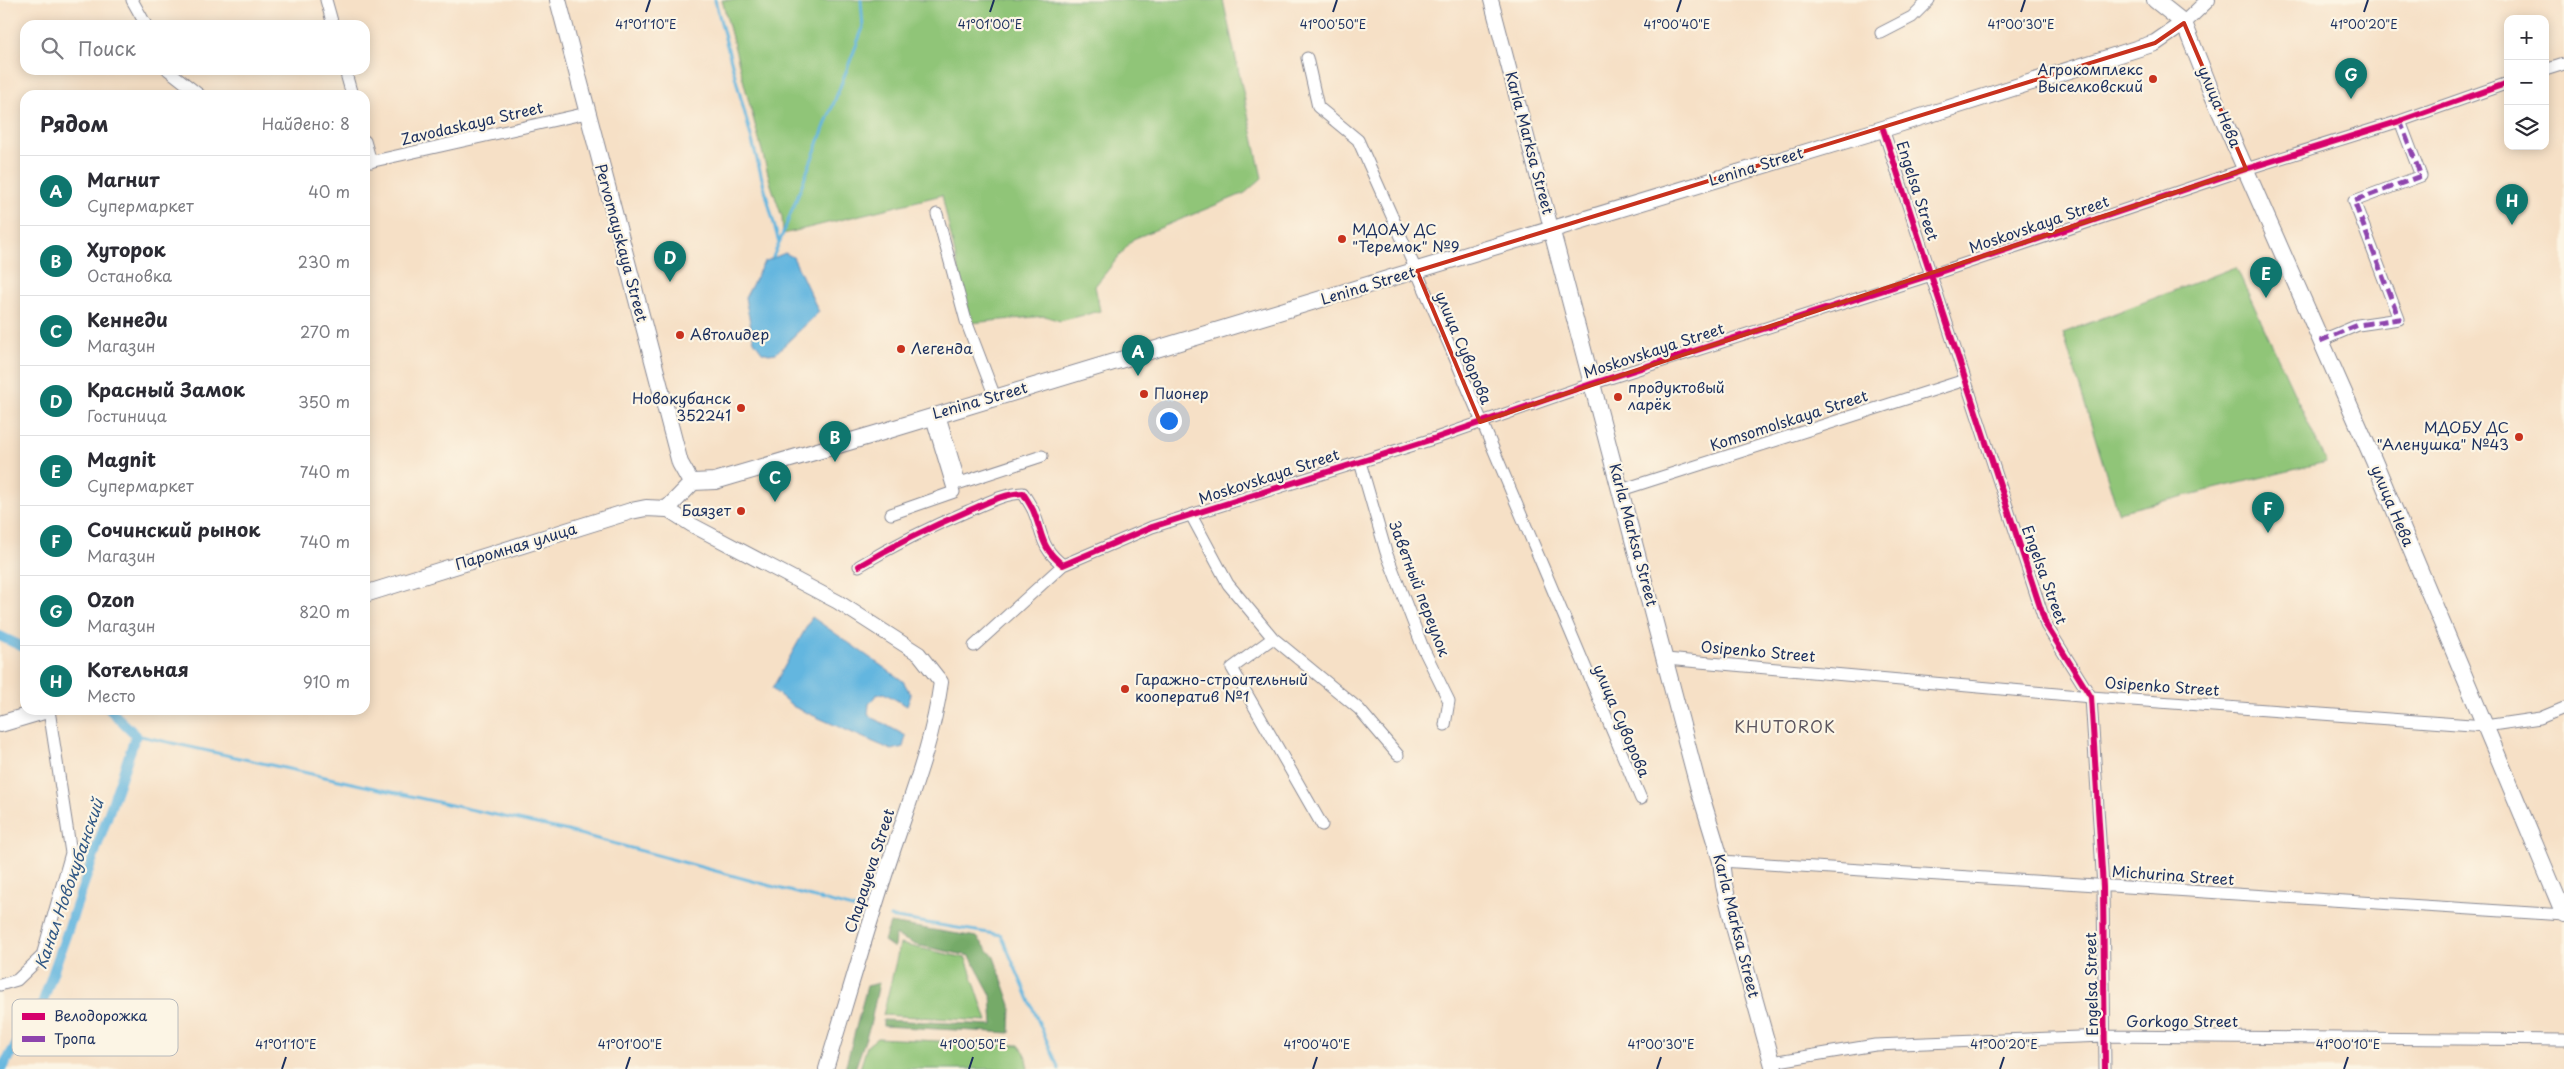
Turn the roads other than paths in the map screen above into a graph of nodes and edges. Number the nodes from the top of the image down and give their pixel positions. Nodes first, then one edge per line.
1 (132, 0) edge
2 (326, 0) edge
3 (558, 0) edge
4 (1492, 0) edge
5 (1929, 0) edge
6 (2155, 0) edge
7 (2208, 0) edge
8 (143, 20) edge
9 (332, 20) edge
10 (2184, 23) junction
11 (1881, 33) dead end
12 (1308, 58) dead end
13 (2564, 64) edge
14 (2549, 69) edge
15 (174, 75) edge
16 (346, 75) edge
17 (2504, 84) edge
18 (194, 90) edge
19 (351, 90) edge
20 (587, 113) junction
21 (2400, 121) junction
22 (1883, 129) junction
23 (370, 162) edge
24 (2246, 169) junction
25 (937, 214) dead end
26 (1551, 228) junction
27 (1417, 272) junction
28 (1931, 275) junction
29 (2320, 341) junction
30 (1965, 380) junction
31 (1591, 384) junction
32 (995, 397) junction
33 (935, 415) junction
34 (1480, 422) junction
35 (1042, 456) dead end
36 (1360, 462) junction
37 (693, 482) junction
38 (1622, 490) junction
39 (667, 509) junction
40 (891, 514) dead end
41 (1192, 515) junction
42 (1063, 565) junction
43 (858, 566) dead end
44 (370, 592) edge
45 (1272, 638) junction
46 (974, 646) dead end
47 (1666, 659) junction
48 (2091, 697) junction
49 (2564, 708) edge
50 (31, 715) edge
51 (49, 715) edge
52 (0, 724) edge
53 (1445, 725) dead end
54 (2485, 726) junction
55 (1398, 755) dead end
56 (1641, 799) dead end
57 (1322, 825) dead end
58 (1721, 861) junction
59 (2103, 887) junction
60 (2564, 914) edge
61 (0, 985) edge
62 (2105, 1036) junction
63 (2564, 1040) edge
64 (1773, 1066) edge
65 (826, 1069) edge
66 (2105, 1069) edge

1 - 8 street
2 - 9 street
3 - 20 main road, Pervomayskaya Street
4 - 26 street, Karla Marksa Street
5 - 11 street
6 - 10 main road, улица Нева
7 - 10 street, Lenina Street
10 - 22 main road, Lenina Street
10 - 24 main road, улица Нева
12 - 27 street, улица Суворова
13 - 14 street
15 - 18 street
16 - 19 street
17 - 21 street, Moskovskaya Street
20 - 23 street, Zavodaskaya Street
20 - 37 main road, Pervomayskaya Street
21 - 24 street, Moskovskaya Street
21 - 29 street
22 - 26 main road, Lenina Street
22 - 28 street, Engelsa Street
24 - 28 street, Moskovskaya Street
24 - 29 main road, улица Нева
25 - 32 street
26 - 27 main road, Lenina Street
26 - 31 main road, Karla Marksa Street
27 - 32 main road, Lenina Street
27 - 34 street, улица Суворова
28 - 30 street, Engelsa Street
28 - 31 street, Moskovskaya Street
29 - 54 main road, улица Нева
30 - 38 street, Komsomolskaya Street
30 - 48 street, Engelsa Street
31 - 34 street, Moskovskaya Street
31 - 38 main road, Karla Marksa Street
32 - 33 main road, Lenina Street
33 - 35 street
33 - 37 main road, Lenina Street
33 - 40 street
34 - 36 street, Moskovskaya Street
34 - 56 street, улица Суворова
36 - 41 street, Moskovskaya Street
36 - 53 street, Заветный переулок
37 - 39 main road
38 - 47 main road, Karla Marksa Street
39 - 44 main road, Паромная улица
39 - 65 street, Chapayeva Street
41 - 42 street, Moskovskaya Street
41 - 45 street
42 - 43 street
42 - 46 street, Moskovskaya Street
45 - 55 street
45 - 57 street
47 - 48 street, Osipenko Street
47 - 58 main road, Karla Marksa Street
48 - 54 street, Osipenko Street
48 - 59 street, Engelsa Street
49 - 54 street, Osipenko Street
50 - 52 main road
51 - 61 street
54 - 60 main road, улица Нева
58 - 59 street, Michurina Street
58 - 64 main road, Karla Marksa Street
59 - 60 street, Michurina Street
59 - 62 street, Engelsa Street
62 - 63 street, Gorkogo Street
62 - 64 street, Gorkogo Street
62 - 66 street, Engelsa Street

